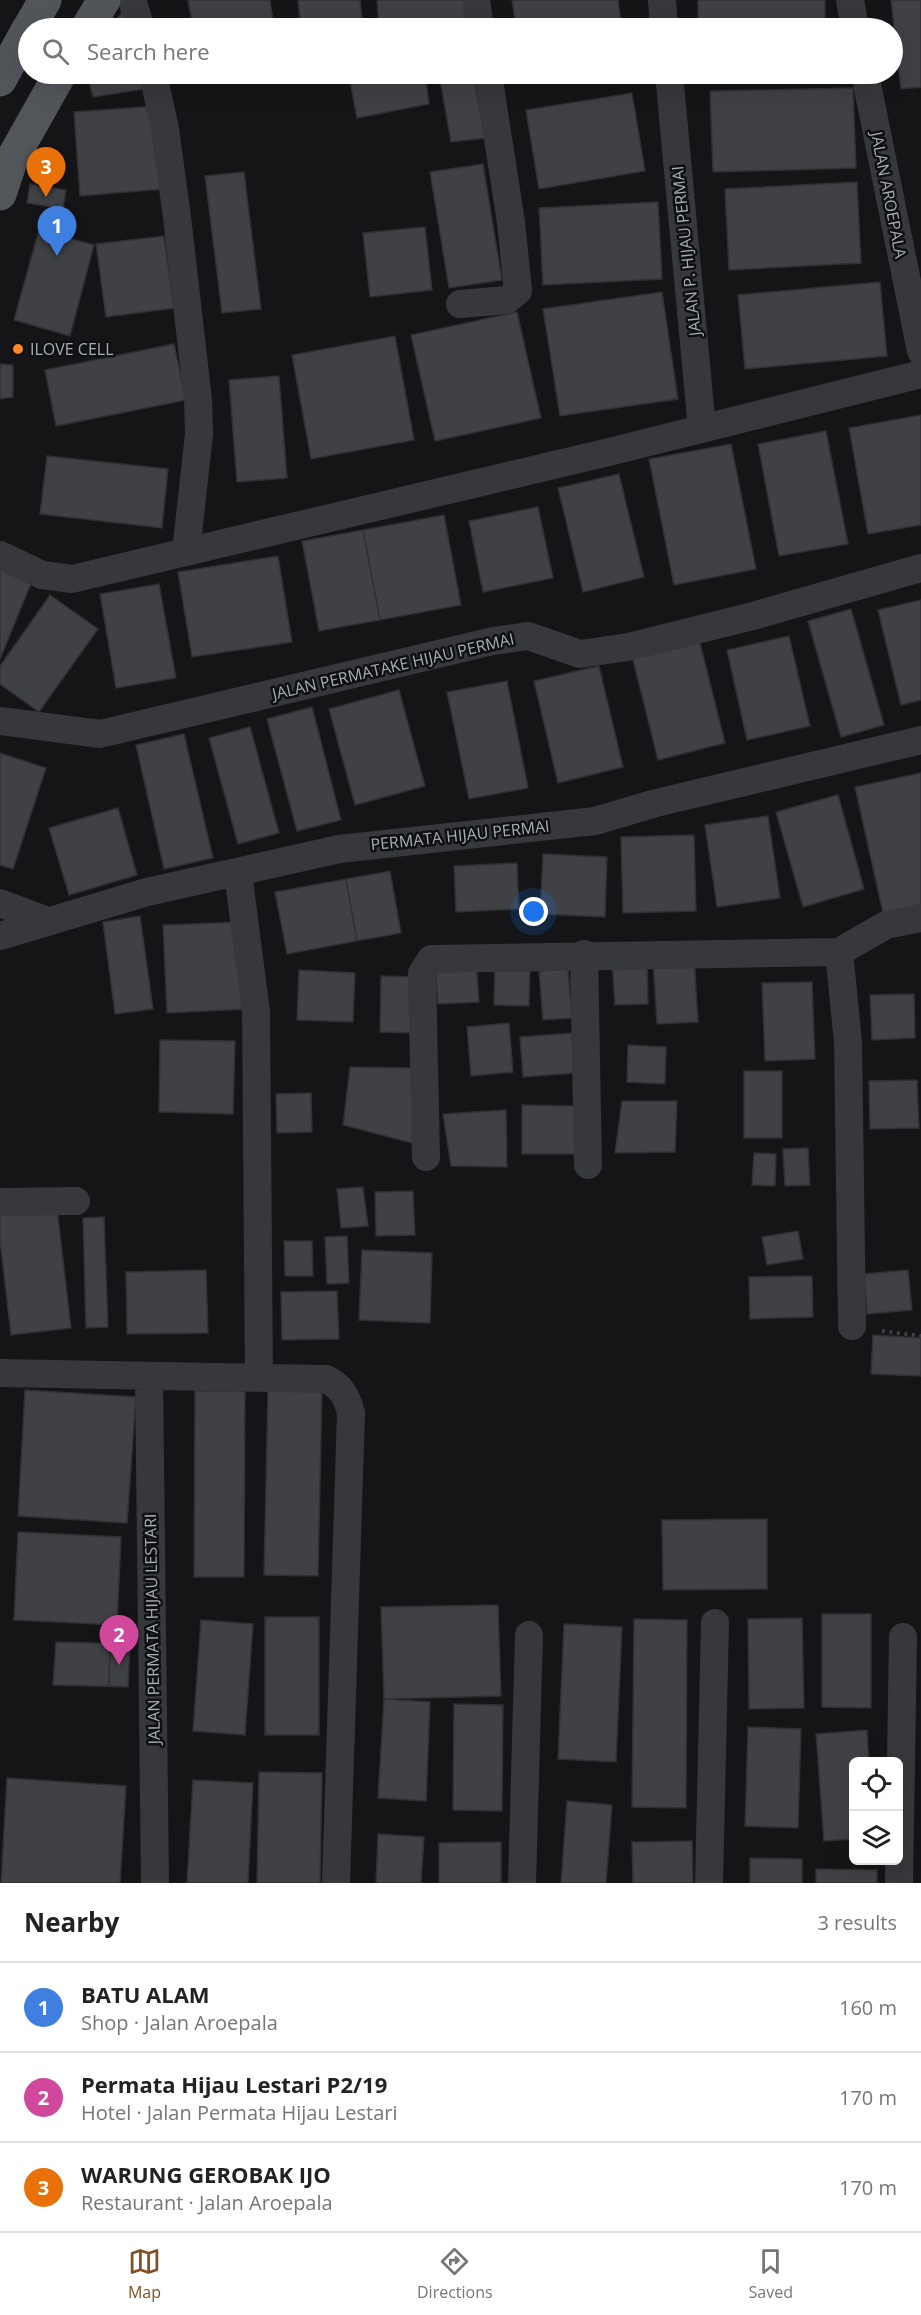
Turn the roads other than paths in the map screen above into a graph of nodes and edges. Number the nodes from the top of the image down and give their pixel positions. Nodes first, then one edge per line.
1 (45, 0) edge
2 (104, 0) edge
3 (132, 0) edge
4 (476, 0) edge
5 (662, 0) edge
6 (850, 0) edge
7 (35, 18) edge
8 (93, 18) edge
9 (138, 18) edge
10 (479, 18) edge
11 (663, 18) edge
12 (853, 18) edge
13 (18, 48) edge
14 (0, 80) edge
15 (54, 84) edge
16 (155, 84) edge
17 (490, 84) edge
18 (670, 84) edge
19 (867, 84) edge
20 (0, 194) edge
21 (460, 304) dead end
22 (921, 351) edge
23 (921, 374) edge
24 (702, 429) junction
25 (186, 552) junction
26 (0, 555) edge
27 (921, 568) edge
28 (0, 721) edge
29 (921, 740) edge
30 (238, 873) junction
31 (0, 903) edge
32 (921, 918) edge
33 (48, 921) junction
34 (0, 936) edge
35 (839, 952) junction
36 (584, 954) junction
37 (426, 1157) dead end
38 (588, 1165) dead end
39 (76, 1201) dead end
40 (0, 1202) edge
41 (852, 1326) road end
42 (0, 1373) edge
43 (149, 1376) junction
44 (259, 1378) junction
45 (715, 1623) dead end
46 (528, 1635) dead end
47 (903, 1637) dead end
48 (155, 1883) edge
49 (336, 1883) edge
50 (522, 1883) edge
51 (709, 1883) edge
52 (899, 1883) edge

1 - 7 main road
2 - 8 main road
3 - 9 street
4 - 10 street
5 - 11 street
6 - 12 street
13 - 14 main road
15 - 20 main road
16 - 25 street
17 - 21 street
18 - 24 street, JALAN P. HIJAU PERMAI
19 - 22 street, JALAN AROEPALA
23 - 24 street
24 - 25 street
25 - 26 street
27 - 28 street, JALAN PERMATAKE HIJAU PERMAI
29 - 30 street, PERMATA HIJAU PERMAI
30 - 33 street, PERMATA HIJAU PERMAI
30 - 44 street
31 - 33 street
32 - 35 street
33 - 34 street, PERMATA HIJAU PERMAI
35 - 36 street
35 - 41 street
36 - 37 street
36 - 38 street
39 - 40 street
42 - 43 street
43 - 44 street
43 - 48 street, JALAN PERMATA HIJAU LESTARI
44 - 49 street
45 - 51 street
46 - 50 street
47 - 52 street

